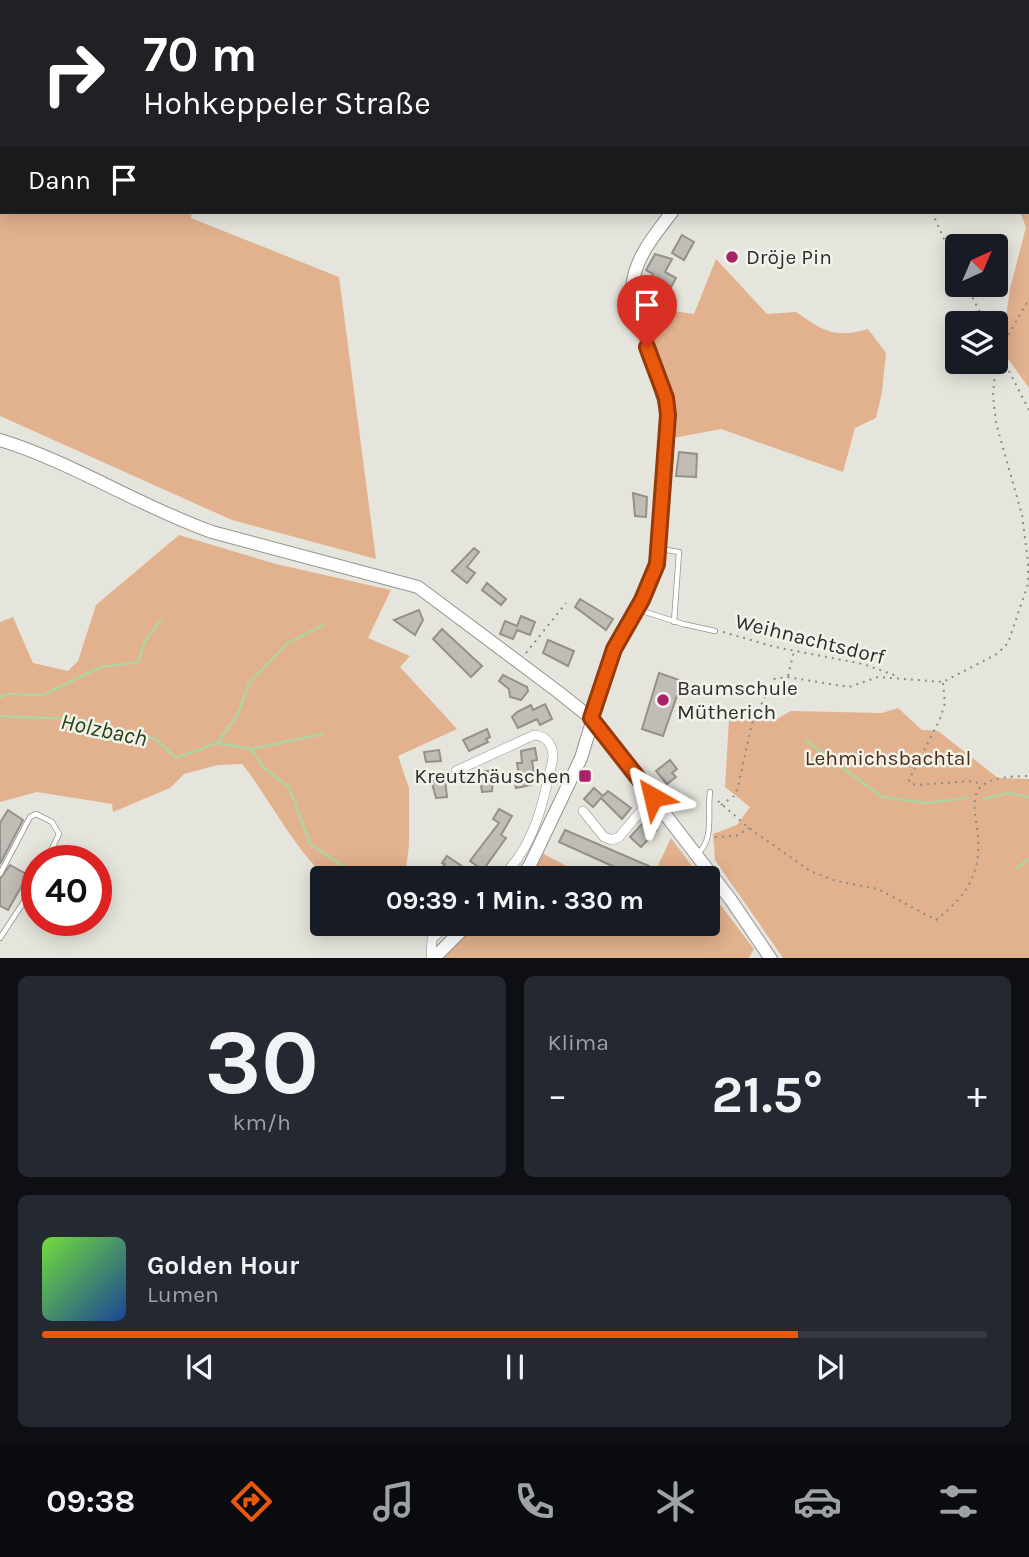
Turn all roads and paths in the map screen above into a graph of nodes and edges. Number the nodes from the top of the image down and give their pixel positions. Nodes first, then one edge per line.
1 (671, 214) edge
2 (933, 214) edge
3 (945, 241) edge
4 (1029, 299) edge
5 (1008, 336) edge
6 (1008, 371) edge
7 (995, 374) edge
8 (1029, 410) edge
9 (0, 440) edge
10 (659, 548) junction
11 (566, 603) dead end
12 (637, 609) junction
13 (674, 622) junction
14 (715, 631) joint
15 (794, 651) junction
16 (519, 662) junction
17 (898, 676) junction
18 (788, 677) junction
19 (943, 682) junction
20 (591, 718) junction
21 (456, 771) dead end
22 (1029, 776) edge
23 (983, 784) junction
24 (710, 792) joint
25 (653, 797) junction
26 (721, 804) junction
27 (583, 811) dead end
28 (749, 828) junction
29 (707, 837) junction
30 (54, 845) edge
31 (696, 855) junction
32 (513, 866) edge
33 (529, 866) edge
34 (0, 874) edge
35 (21, 906) edge
36 (435, 936) edge
37 (455, 936) edge
38 (0, 938) edge
39 (432, 958) edge
40 (771, 958) edge

1 - 10 street
2 - 3 path
4 - 5 path
6 - 8 path
7 - 19 path
9 - 16 street
10 - 12 street
10 - 13 lane
11 - 16 path
12 - 13 lane
12 - 20 street
13 - 14 lane
14 - 15 path, Weihnachtsdorf
15 - 17 path, Weihnachtsdorf
15 - 18 path
16 - 20 street
17 - 18 path
17 - 19 path
18 - 26 path
19 - 23 path
20 - 25 street
20 - 33 street
21 - 32 street
22 - 23 path
23 - 28 path
24 - 26 path
24 - 29 lane
25 - 27 street
25 - 31 street
26 - 28 path
28 - 29 path
29 - 31 lane
30 - 34 lane
31 - 40 street
35 - 38 lane
36 - 39 street
37 - 39 street

